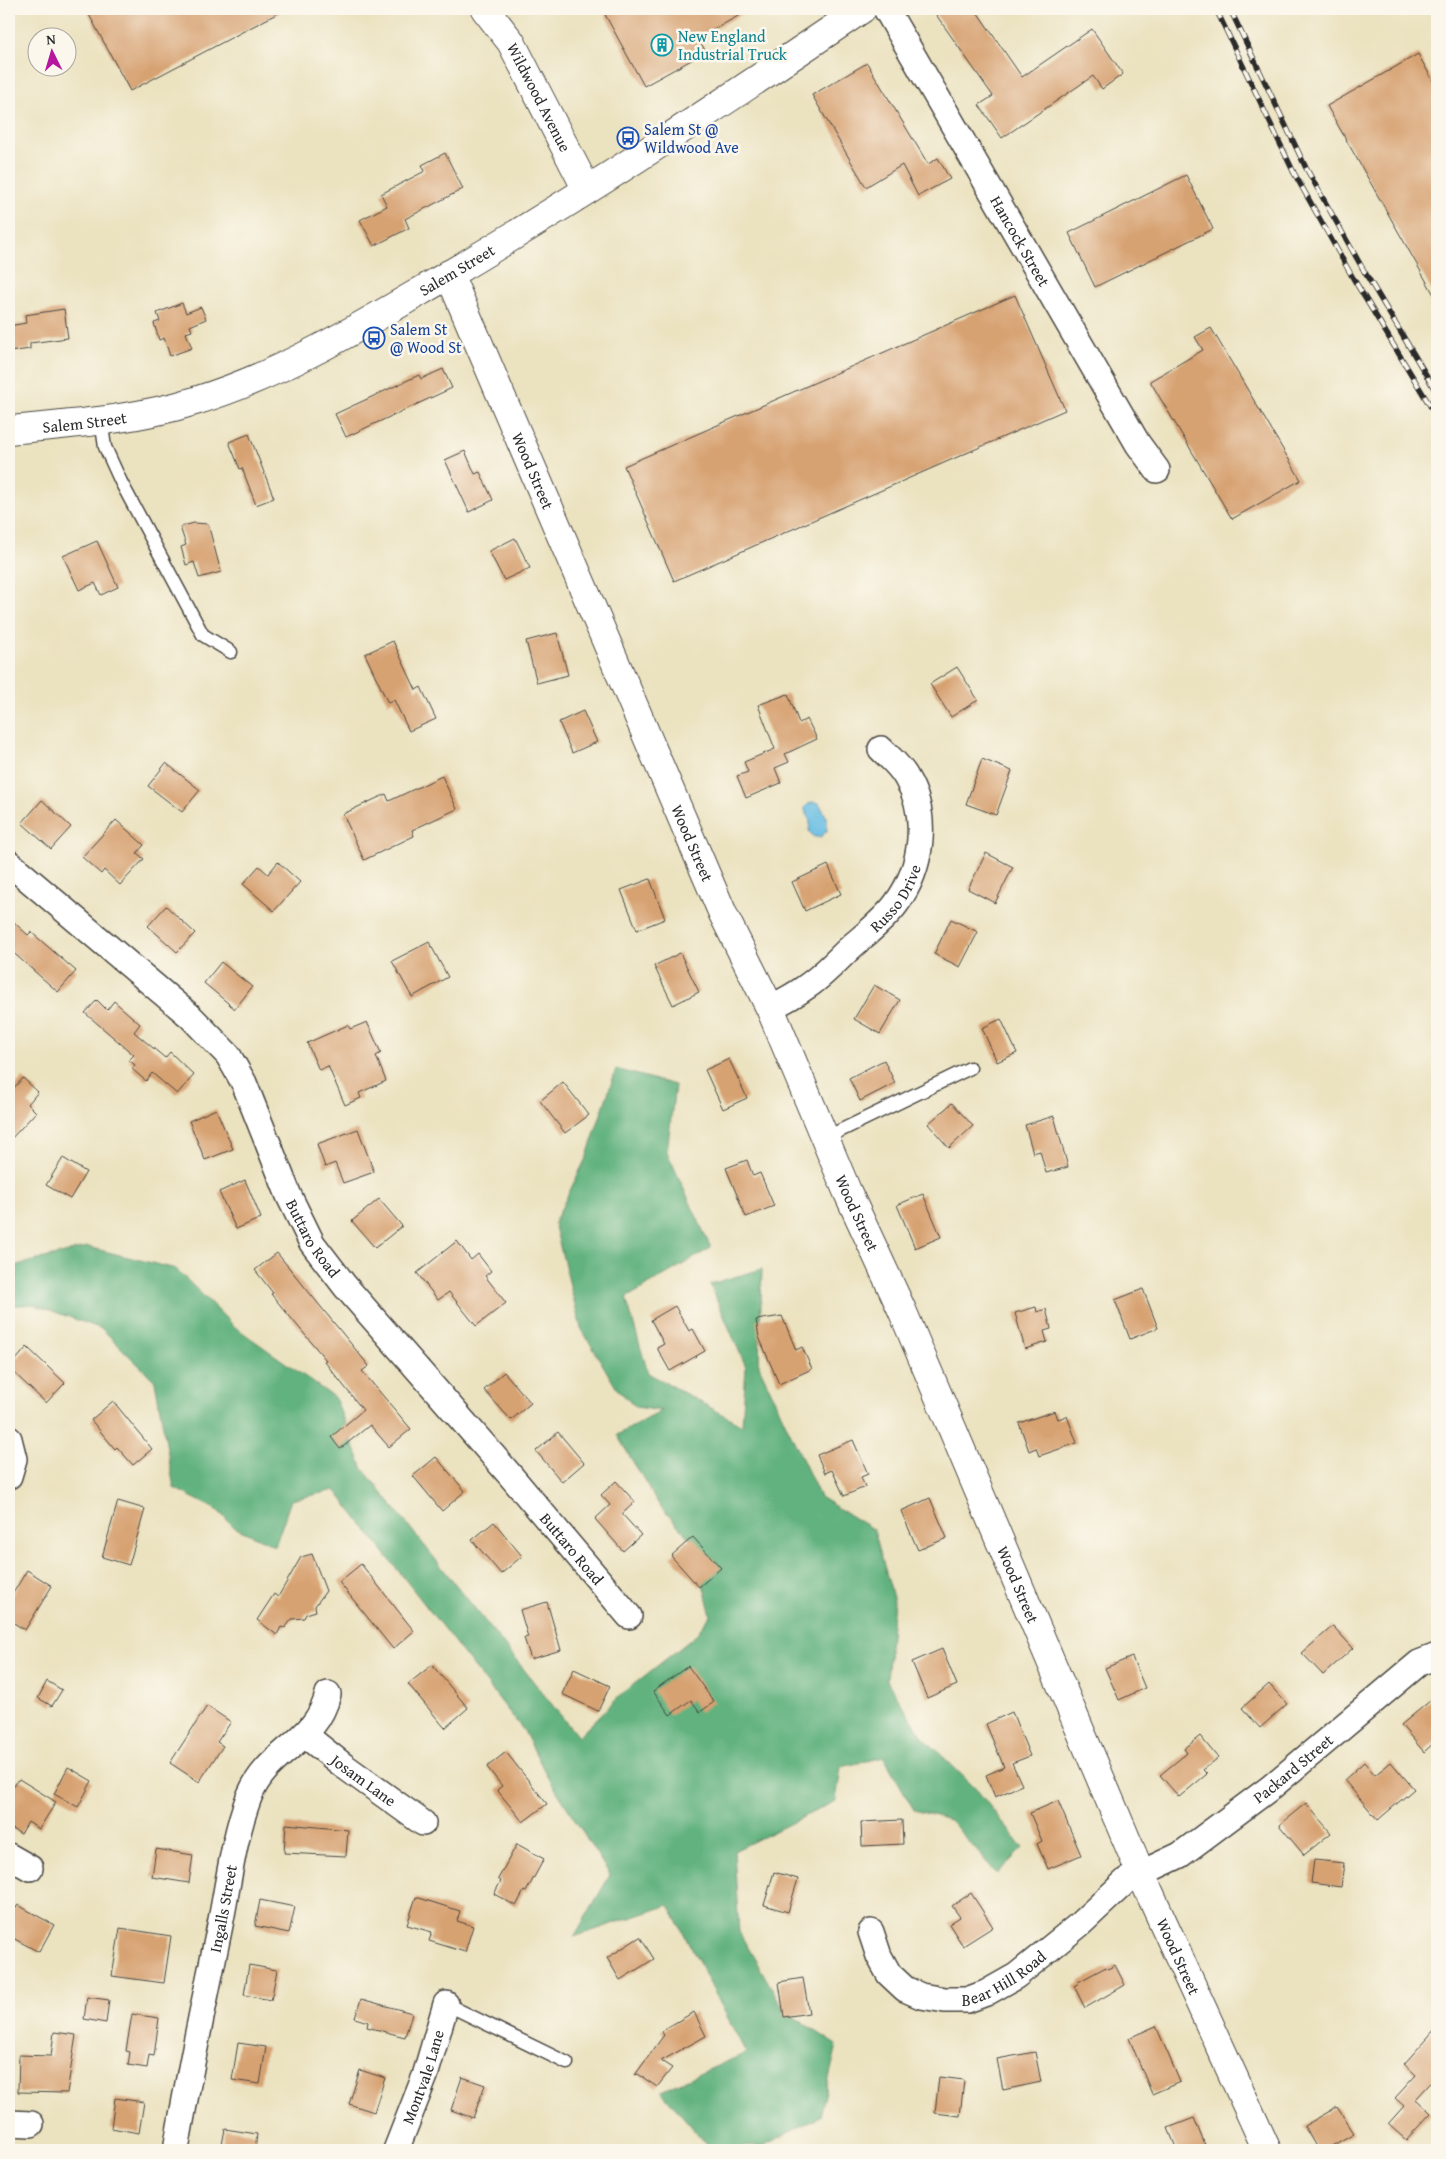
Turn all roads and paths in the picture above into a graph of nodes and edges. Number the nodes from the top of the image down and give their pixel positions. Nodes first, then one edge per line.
1 (485, 9) edge
2 (862, 9) edge
3 (886, 9) edge
4 (587, 190) junction
5 (449, 274) junction
6 (101, 420) junction
7 (9, 430) edge
8 (1157, 470) dead end
9 (231, 652) dead end
10 (880, 749) dead end
11 (9, 863) edge
12 (770, 1008) junction
13 (970, 1068) dead end
14 (825, 1138) junction
15 (9, 1439) edge
16 (9, 1476) edge
17 (629, 1616) dead end
18 (1437, 1656) edge
19 (328, 1694) dead end
20 (305, 1734) junction
21 (423, 1823) dead end
22 (1141, 1874) junction
23 (871, 1932) dead end
24 (446, 2004) joint
25 (567, 2063) dead end
26 (176, 2150) edge
27 (396, 2150) edge
28 (1267, 2150) edge

1 - 4 street, Wildwood Avenue
2 - 4 street, Salem Street
3 - 8 street, Hancock Street
4 - 5 street, Salem Street
5 - 6 street, Salem Street
5 - 12 street, Wood Street
6 - 7 street, Salem Street
6 - 9 lane
10 - 12 street, Russo Drive
11 - 17 street, Buttaro Road
12 - 14 street, Wood Street
13 - 14 lane
14 - 22 street, Wood Street
15 - 16 street
18 - 22 street, Packard Street
19 - 20 street, Ingalls Street
20 - 21 street, Josam Lane
20 - 26 street, Ingalls Street
22 - 23 street, Bear Hill Road
22 - 28 street, Wood Street
24 - 25 lane
24 - 27 street, Montvale Lane

